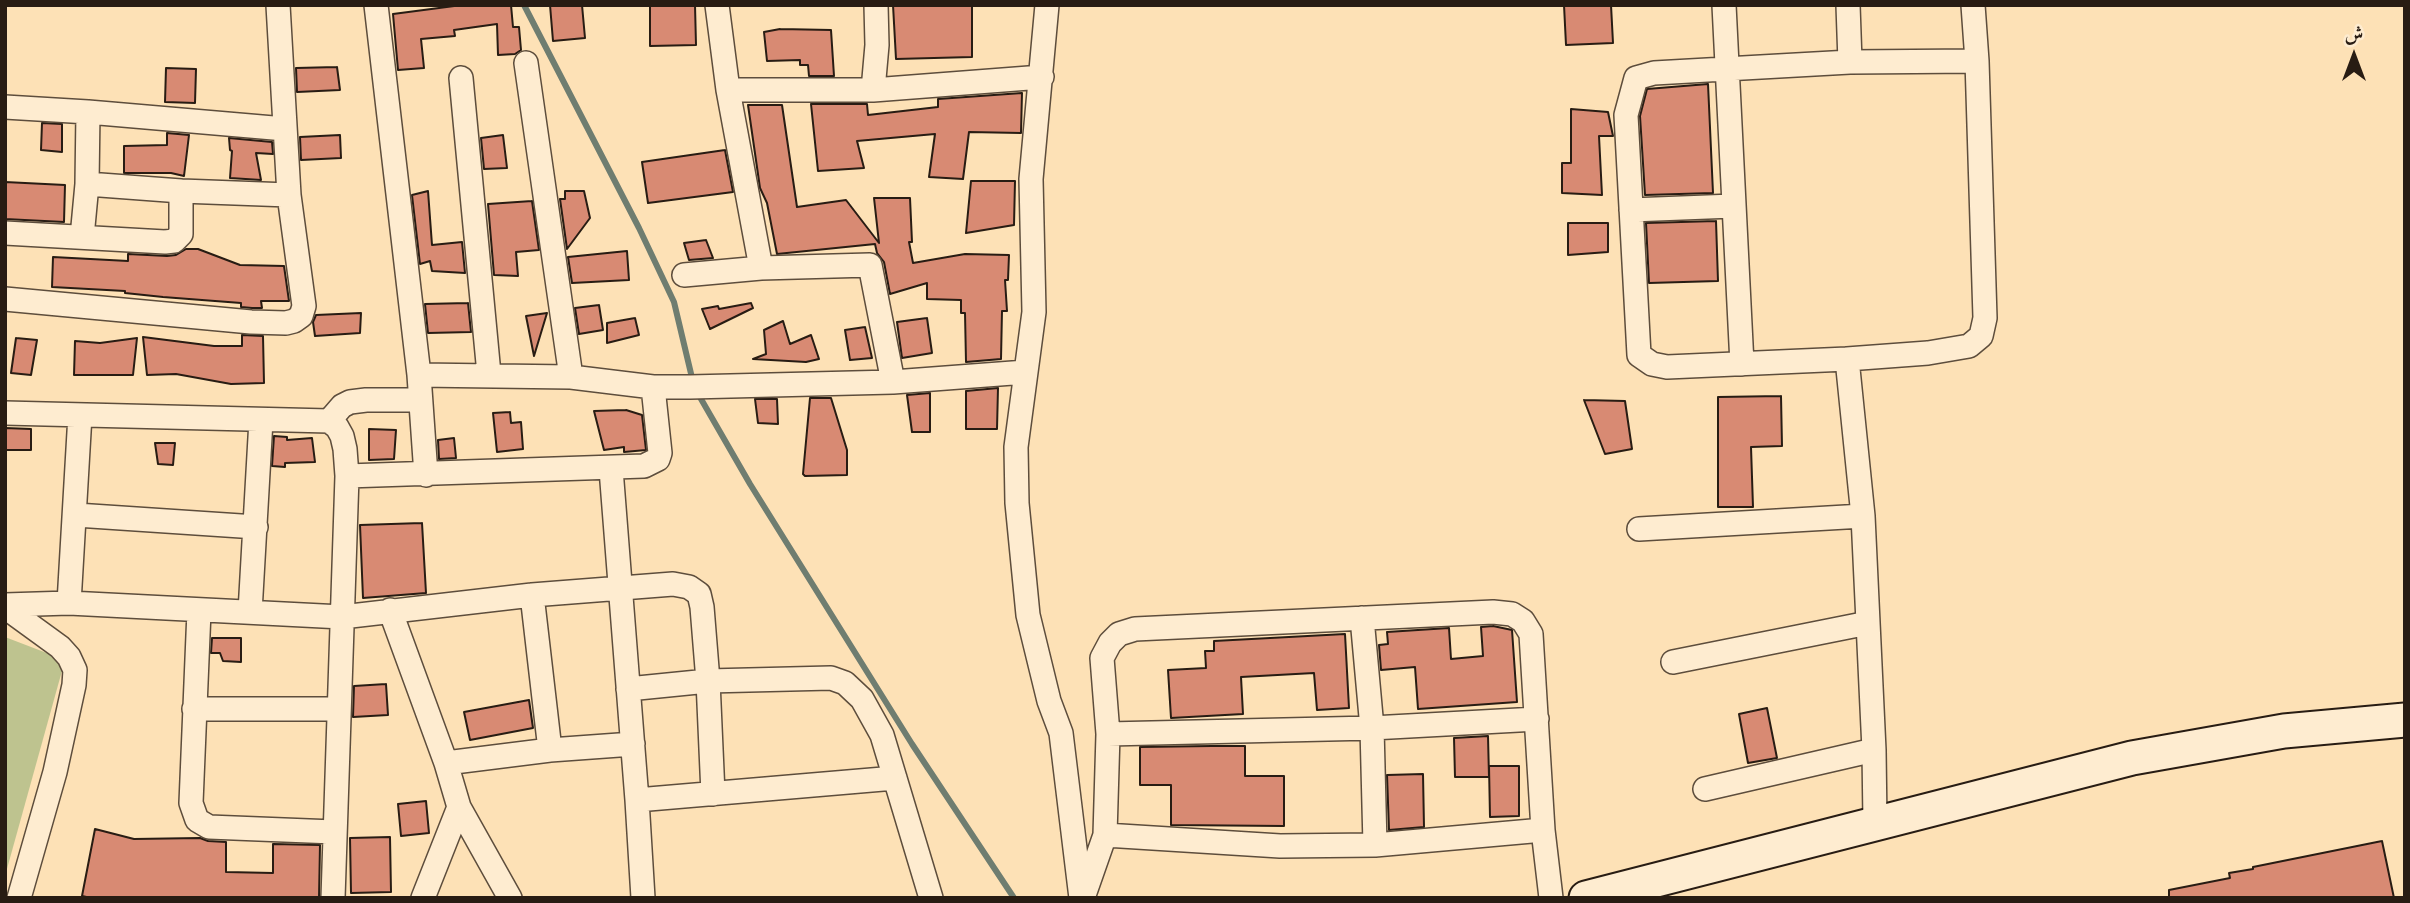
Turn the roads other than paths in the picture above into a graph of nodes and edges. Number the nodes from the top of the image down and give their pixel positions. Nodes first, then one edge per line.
1 (278, 5) edge
2 (376, 5) edge
3 (716, 5) edge
4 (876, 5) edge
5 (1046, 5) edge
6 (1724, 5) edge
7 (1848, 5) edge
8 (1972, 5) edge
9 (1977, 61) junction
10 (1850, 62) junction
11 (526, 63) dead end
12 (1727, 69) junction
13 (461, 78) dead end
14 (1042, 78) junction
15 (873, 89) junction
16 (728, 90) junction
17 (5, 107) edge
18 (89, 112) junction
19 (285, 129) junction
20 (87, 184) junction
21 (181, 191) junction
22 (289, 195) junction
23 (1734, 206) junction
24 (1631, 210) junction
25 (5, 233) edge
26 (82, 237) junction
27 (761, 268) junction
28 (684, 275) dead end
29 (5, 299) edge
30 (1847, 359) junction
31 (1742, 363) junction
32 (1026, 372) junction
33 (489, 374) junction
34 (419, 375) junction
35 (571, 377) junction
36 (893, 382) junction
37 (653, 387) junction
38 (420, 400) junction
39 (5, 413) edge
40 (80, 415) junction
41 (261, 420) junction
42 (329, 421) junction
43 (611, 469) junction
44 (426, 475) junction
45 (346, 476) junction
46 (76, 515) junction
47 (1863, 516) junction
48 (256, 527) junction
49 (1639, 529) dead end
50 (619, 589) junction
51 (532, 594) junction
52 (69, 603) junction
53 (5, 606) edge
54 (390, 610) junction
55 (199, 611) junction
56 (250, 612) junction
57 (342, 617) junction
58 (1362, 618) junction
59 (1868, 623) junction
60 (1673, 662) dead end
61 (708, 681) junction
62 (628, 689) junction
63 (194, 709) junction
64 (338, 709) junction
65 (1537, 719) junction
66 (2405, 720) edge
67 (1372, 728) junction
68 (1108, 734) junction
69 (633, 744) junction
70 (550, 750) junction
71 (1874, 750) junction
72 (446, 763) junction
73 (895, 778) junction
74 (1705, 789) dead end
75 (713, 794) junction
76 (637, 800) junction
77 (459, 807) junction
78 (1875, 823) junction
79 (1543, 830) junction
80 (334, 832) junction
81 (1105, 835) junction
82 (1375, 845) junction
83 (19, 898) edge
84 (333, 898) edge
85 (423, 898) edge
86 (510, 898) edge
87 (643, 898) edge
88 (931, 898) edge
89 (1082, 898) edge
90 (1551, 898) edge
91 (1586, 898) edge

1 - 19 street
2 - 34 street
3 - 16 street
4 - 15 street
5 - 14 street
6 - 12 street
7 - 10 street
8 - 9 street
9 - 10 street
9 - 30 street
10 - 12 street
11 - 35 street
12 - 23 street
12 - 24 street
13 - 33 street
14 - 15 street
14 - 32 street
15 - 16 street
16 - 27 street
17 - 18 street
18 - 19 street
18 - 20 street
19 - 22 street
20 - 21 street
20 - 26 street
21 - 22 street
21 - 26 street
22 - 29 street
23 - 24 street
23 - 31 street
24 - 31 street
25 - 26 street
27 - 28 street
27 - 36 street
30 - 31 street
30 - 47 street
32 - 36 street
32 - 89 street
33 - 34 street
33 - 35 street
34 - 38 street
35 - 37 street
36 - 37 street
37 - 43 street
38 - 42 street
38 - 44 street
39 - 40 street
40 - 41 street
40 - 46 street
41 - 42 street
41 - 48 street
42 - 45 street
43 - 44 street
43 - 50 street
44 - 45 street
45 - 57 street
46 - 48 street
46 - 52 street
47 - 49 street
47 - 59 street
48 - 56 street
50 - 51 street
50 - 61 street
50 - 62 street
51 - 54 street
51 - 70 street
52 - 53 street
52 - 55 street
53 - 83 street
54 - 57 street
54 - 72 street
55 - 56 street
55 - 63 street
56 - 57 street
57 - 64 street
58 - 65 street
58 - 67 street
58 - 68 street
59 - 60 street
59 - 71 street
61 - 62 street
61 - 73 street
61 - 75 street
62 - 69 street
63 - 64 street
63 - 80 street
64 - 80 street
65 - 67 street
65 - 79 street
66 - 78 street
67 - 68 street
67 - 82 street
68 - 81 street
69 - 70 street
69 - 76 street
70 - 72 street
71 - 74 street
71 - 78 street
72 - 77 street
73 - 75 street
73 - 88 street
75 - 76 street
76 - 87 street
77 - 85 street
77 - 86 street
78 - 91 street
79 - 82 street
79 - 90 street
80 - 84 street
81 - 82 street
81 - 89 street

